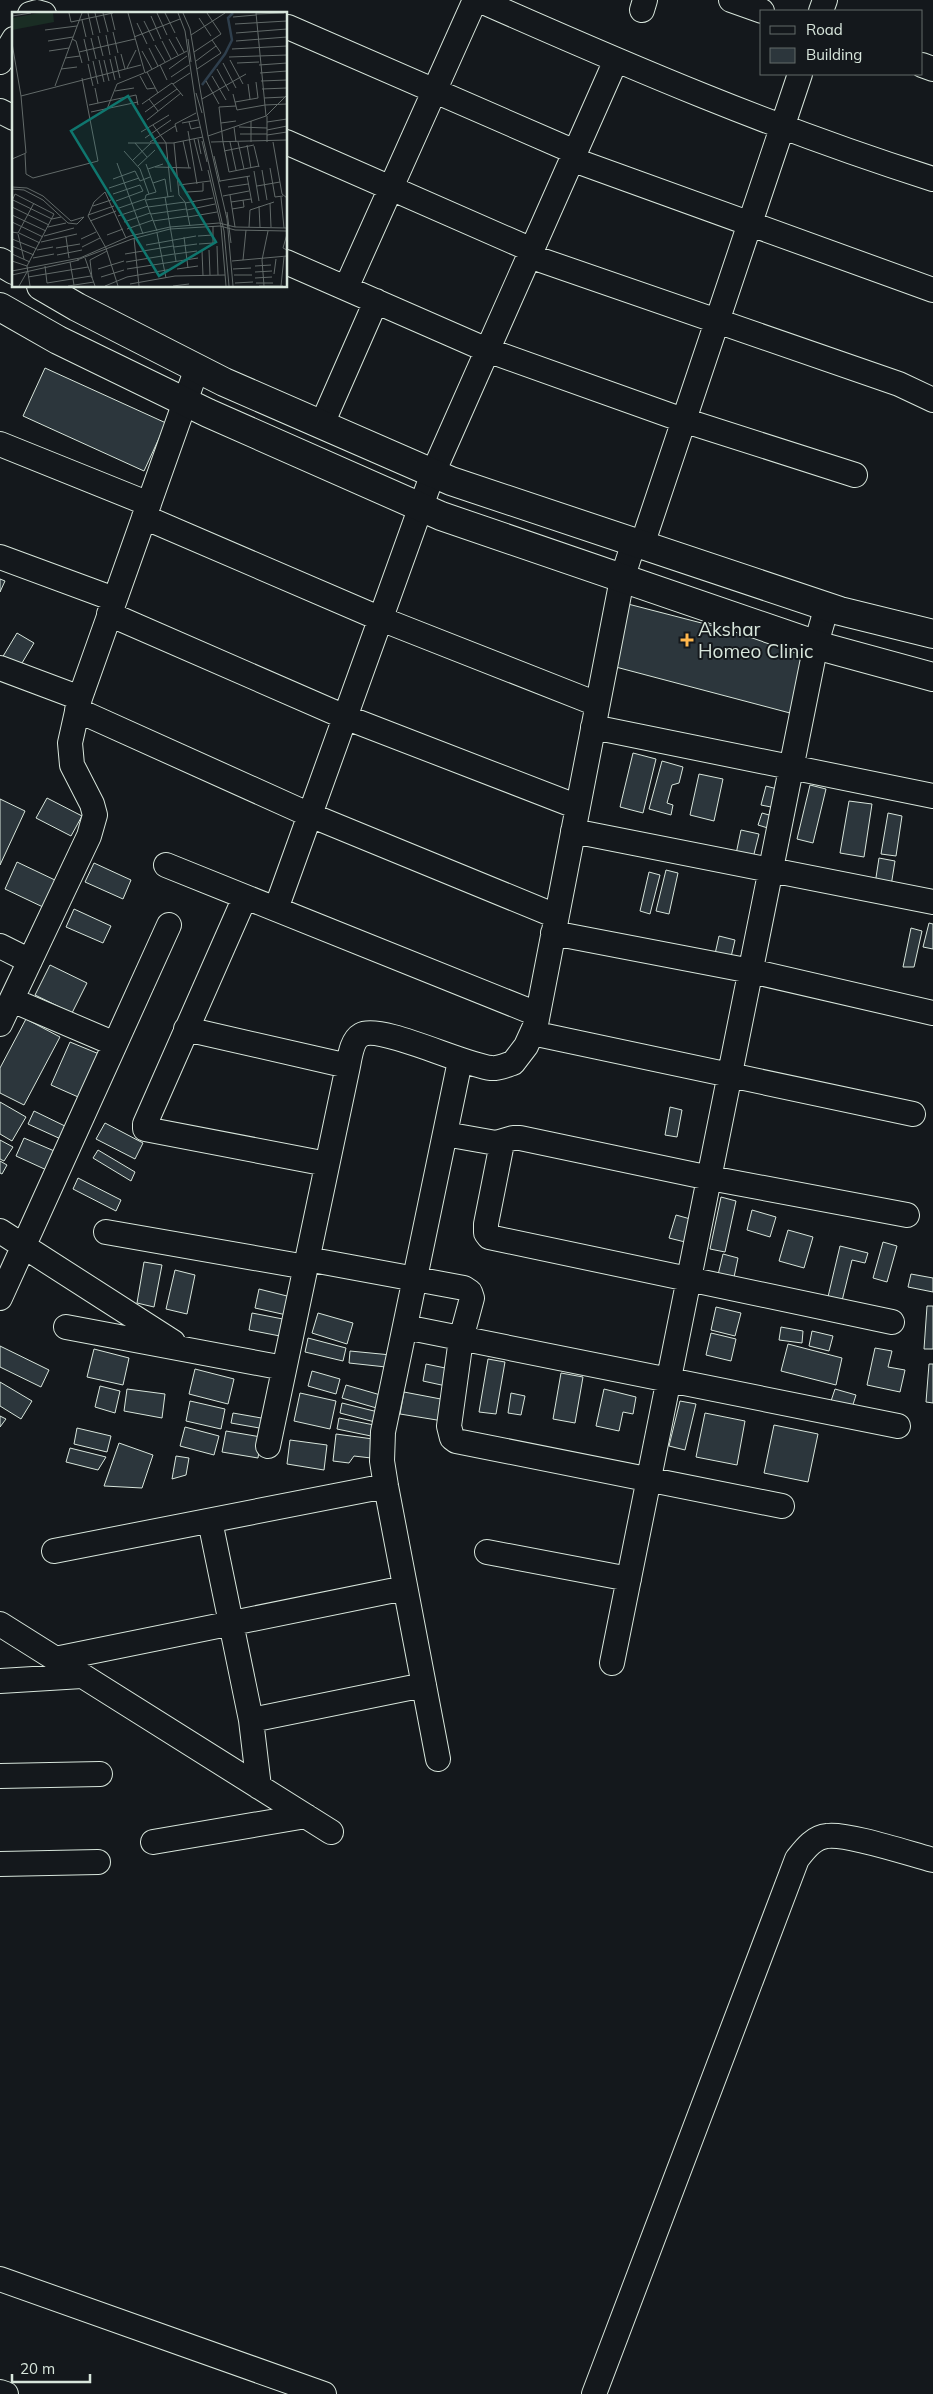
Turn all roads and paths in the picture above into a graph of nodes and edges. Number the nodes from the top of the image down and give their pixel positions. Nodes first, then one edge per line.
1 (475, 0) edge
2 (479, 0) edge
3 (731, 0) edge
4 (760, 10) edge
5 (288, 27) dead end
6 (12, 42) edge
7 (616, 60) junction
8 (0, 62) edge
9 (800, 75) edge
10 (434, 91) junction
11 (0, 111) edge
12 (12, 117) edge
13 (782, 128) junction
14 (288, 143) edge
15 (573, 156) junction
16 (933, 179) edge
17 (390, 189) junction
18 (750, 223) junction
19 (530, 253) junction
20 (0, 262) edge
21 (288, 263) edge
22 (12, 269) edge
23 (44, 288) edge
24 (346, 288) junction
25 (933, 290) edge
26 (376, 301) junction
27 (0, 307) edge
28 (716, 322) junction
29 (488, 350) junction
30 (198, 368) junction
31 (933, 400) edge
32 (186, 402) junction
33 (683, 420) junction
34 (322, 424) junction
35 (0, 444) edge
36 (433, 473) junction
37 (855, 475) dead end
38 (422, 507) junction
39 (146, 510) junction
40 (638, 543) junction
41 (0, 557) edge
42 (622, 580) junction
43 (827, 606) junction
44 (111, 607) junction
45 (381, 619) junction
46 (933, 634) edge
47 (816, 644) junction
48 (0, 668) edge
49 (933, 676) edge
50 (78, 704) junction
51 (595, 716) junction
52 (345, 717) junction
53 (792, 767) junction
54 (933, 796) edge
55 (578, 807) junction
56 (310, 815) junction
57 (573, 831) junction
58 (166, 865) dead end
59 (772, 868) junction
60 (245, 896) junction
61 (933, 902) edge
62 (276, 909) junction
63 (169, 925) dead end
64 (555, 925) junction
65 (0, 946) edge
66 (30, 961) junction
67 (751, 971) junction
68 (12, 1000) junction
69 (933, 1013) edge
70 (0, 1024) edge
71 (535, 1024) junction
72 (186, 1029) junction
73 (115, 1044) junction
74 (460, 1061) junction
75 (348, 1066) junction
76 (731, 1074) junction
77 (913, 1114) dead end
78 (445, 1134) junction
79 (502, 1143) junction
80 (327, 1164) junction
81 (710, 1178) junction
82 (907, 1215) dead end
83 (0, 1231) edge
84 (106, 1232) dead end
85 (306, 1263) junction
86 (415, 1279) junction
87 (689, 1279) junction
88 (0, 1298) edge
89 (892, 1322) dead end
90 (66, 1327) dead end
91 (405, 1327) junction
92 (461, 1339) junction
93 (185, 1349) junction
94 (284, 1368) junction
95 (669, 1382) junction
96 (898, 1426) dead end
97 (268, 1446) dead end
98 (649, 1480) junction
99 (386, 1486) junction
100 (782, 1506) dead end
101 (210, 1521) junction
102 (54, 1552) dead end
103 (487, 1552) dead end
104 (629, 1579) junction
105 (405, 1588) junction
106 (231, 1623) junction
107 (0, 1624) edge
108 (55, 1659) junction
109 (612, 1663) dead end
110 (82, 1676) junction
111 (0, 1681) edge
112 (424, 1685) junction
113 (251, 1720) junction
114 (438, 1759) dead end
115 (100, 1774) dead end
116 (0, 1776) edge
117 (259, 1786) junction
118 (306, 1816) junction
119 (331, 1832) dead end
120 (153, 1842) dead end
121 (933, 1860) edge
122 (98, 1862) dead end
123 (0, 1864) edge
124 (0, 2279) edge
125 (0, 2392) edge
126 (6, 2394) edge
127 (324, 2394) edge
128 (594, 2394) edge

1 - 10 street
2 - 7 street
3 - 4 street
5 - 10 street
6 - 8 street
7 - 13 street
7 - 15 street
9 - 13 street
10 - 15 street
10 - 17 street
11 - 12 street
13 - 16 street
13 - 18 street
14 - 17 street
15 - 18 street
15 - 19 street
17 - 19 street
17 - 24 street
18 - 25 street
18 - 28 street
19 - 28 street
19 - 29 street
20 - 22 street
21 - 24 street
23 - 30 street
24 - 26 street
26 - 29 street
26 - 34 street
27 - 32 street
28 - 31 street
28 - 33 street
29 - 33 street
29 - 36 street
30 - 32 street
30 - 34 street
32 - 38 street
32 - 39 street
33 - 37 street
33 - 40 street
34 - 36 street
35 - 39 street
36 - 38 street
36 - 40 street
38 - 42 street
38 - 45 street
39 - 44 street
39 - 45 street
40 - 42 street
40 - 43 street
41 - 44 street
42 - 47 street
42 - 51 street
43 - 46 street
43 - 47 street
44 - 50 street
44 - 52 street
45 - 51 street
45 - 52 street
47 - 49 street
47 - 53 street
48 - 50 street
50 - 56 street
50 - 66 street
51 - 53 street
51 - 55 street
52 - 55 street
52 - 56 street
53 - 54 street
53 - 59 street
55 - 57 street
56 - 62 street
56 - 64 street
57 - 59 street
57 - 64 street
58 - 60 street
59 - 61 street
59 - 67 street
60 - 62 street
60 - 72 street
62 - 71 street
63 - 73 street
64 - 67 street
64 - 71 street
65 - 66 street
66 - 68 street
67 - 69 street
67 - 76 street
68 - 70 street
68 - 73 street
71 - 74 street
71 - 76 street
72 - 75 street
72 - 80 street
73 - 88 street
74 - 75 street
74 - 78 street
75 - 80 street
76 - 77 street
76 - 81 street
78 - 79 street
78 - 86 street
79 - 81 street
79 - 87 street
80 - 85 street
81 - 82 street
81 - 87 street
83 - 93 street
84 - 85 street
85 - 86 street
85 - 94 street
86 - 91 street
86 - 92 street
87 - 89 street
87 - 95 street
90 - 93 street
91 - 92 street
91 - 99 street
92 - 95 street
92 - 98 street
93 - 94 street
94 - 97 street
95 - 96 street
95 - 98 street
98 - 100 street
98 - 104 street
99 - 101 street
99 - 105 street
101 - 102 street
101 - 106 street
103 - 104 street
104 - 109 street
105 - 106 street
105 - 112 street
106 - 108 street
106 - 113 street
107 - 108 street
108 - 110 street
110 - 111 street
110 - 117 street
112 - 113 street
112 - 114 street
113 - 117 street
115 - 116 street
117 - 118 street
118 - 119 street
118 - 120 street
121 - 128 street
122 - 123 street
124 - 127 street
125 - 126 street

